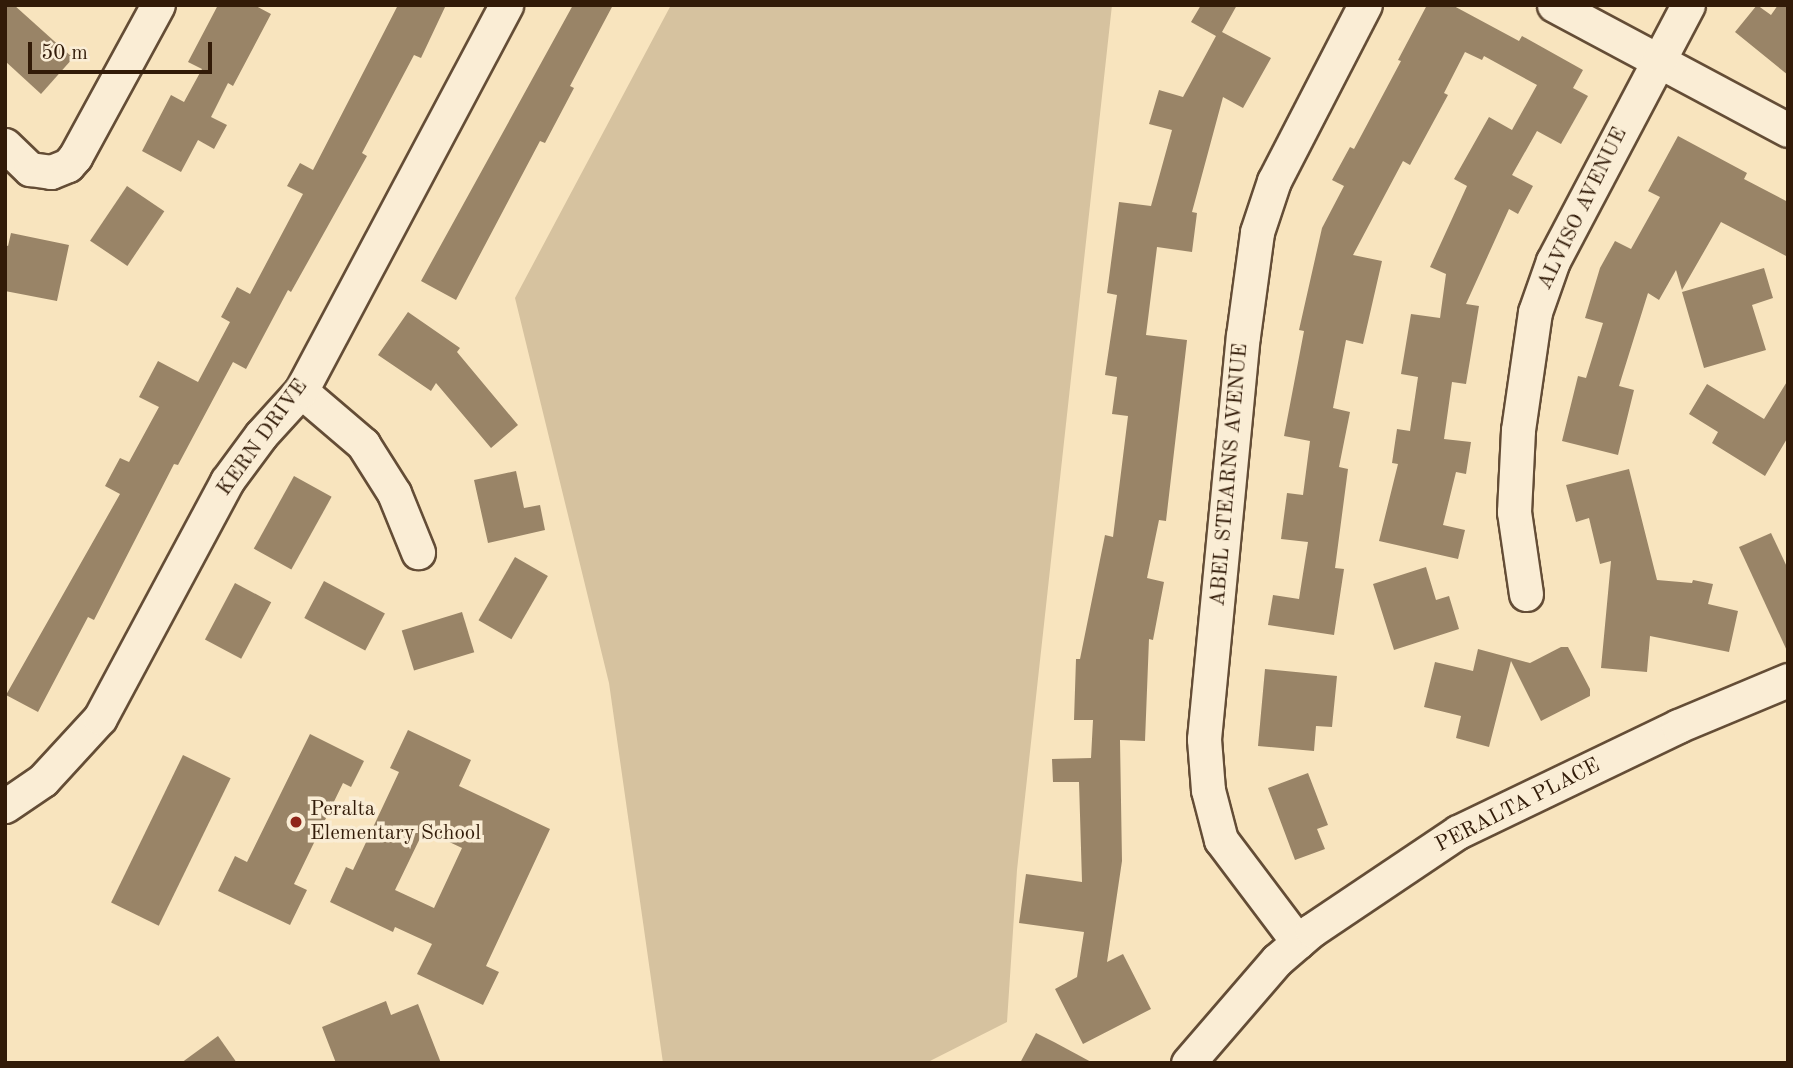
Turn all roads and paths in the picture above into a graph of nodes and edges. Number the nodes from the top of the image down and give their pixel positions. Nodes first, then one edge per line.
1 (158, 5) edge
2 (506, 5) edge
3 (1365, 5) edge
4 (1554, 5) edge
5 (1688, 5) edge
6 (1657, 60) junction
7 (1788, 130) edge
8 (5, 145) edge
9 (301, 391) junction
10 (418, 552) dead end
11 (1526, 594) dead end
12 (1788, 680) edge
13 (5, 806) edge
14 (1298, 942) junction
15 (1188, 1063) edge

1 - 8 street
2 - 9 street, KERN DRIVE
3 - 14 street, ABEL STEARNS AVENUE
4 - 6 street
5 - 6 street, ALVISO AVENUE
6 - 7 street
6 - 11 street, ALVISO AVENUE
9 - 10 street
9 - 13 street, KERN DRIVE
12 - 14 street, PERALTA PLACE
14 - 15 street, PERALTA PLACE

